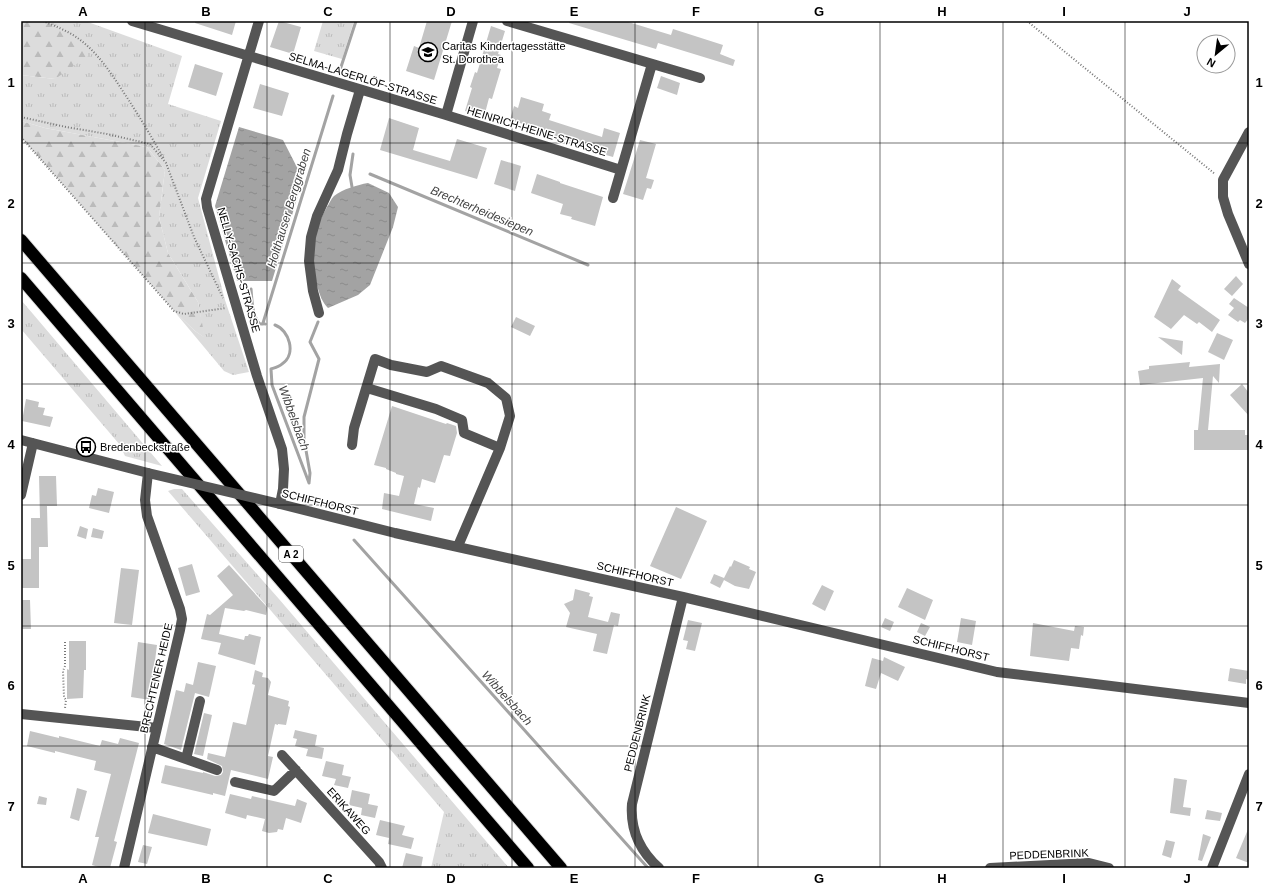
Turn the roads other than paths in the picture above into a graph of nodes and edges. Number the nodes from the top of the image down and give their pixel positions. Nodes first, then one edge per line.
1 (132, 21) edge
2 (259, 21) edge
3 (474, 21) edge
4 (507, 21) edge
5 (249, 56) junction
6 (652, 64) junction
7 (700, 78) dead end
8 (360, 90) junction
9 (446, 116) junction
10 (1249, 132) edge
11 (621, 170) junction
12 (613, 198) dead end
13 (21, 240) edge
14 (1249, 264) edge
15 (21, 278) edge
16 (319, 313) dead end
17 (367, 388) junction
18 (21, 440) edge
19 (33, 443) junction
20 (352, 445) dead end
21 (500, 448) junction
22 (145, 474) junction
23 (21, 495) edge
24 (280, 504) junction
25 (458, 546) junction
26 (683, 598) junction
27 (200, 701) dead end
28 (1249, 704) edge
29 (21, 716) edge
30 (157, 728) junction
31 (152, 747) junction
32 (282, 755) dead end
33 (186, 759) junction
34 (217, 770) dead end
35 (296, 770) junction
36 (1249, 774) edge
37 (235, 782) dead end
38 (124, 868) edge
39 (382, 868) edge
40 (528, 868) edge
41 (561, 868) edge
42 (659, 868) edge
43 (990, 868) edge
44 (1109, 868) edge
45 (1212, 868) edge

1 - 5 street, SELMA-LAGERLÖF-STRASSE
2 - 5 street, NELLY-SACHS-STRASSE
3 - 9 street, SELMA-LAGERLÖF-STRASSE
4 - 6 street
5 - 8 street, SELMA-LAGERLÖF-STRASSE
5 - 24 street, NELLY-SACHS-STRASSE
6 - 7 street
6 - 11 street
8 - 9 street, SELMA-LAGERLÖF-STRASSE
8 - 16 street
9 - 11 street, HEINRICH-HEINE-STRASSE
10 - 14 street
11 - 12 street
13 - 41 highway, A 2
15 - 40 highway, A 2
17 - 20 street
17 - 21 street
17 - 21 street
18 - 19 street, SCHIFFHORST
19 - 22 street, SCHIFFHORST
19 - 23 street
21 - 25 street
22 - 24 street, SCHIFFHORST, bridge
22 - 30 street, BRECHTENER HEIDE
24 - 25 street, SCHIFFHORST
25 - 26 street, SCHIFFHORST
26 - 28 street, SCHIFFHORST
26 - 42 street, PEDDENBRINK
27 - 33 street
29 - 30 street
30 - 31 street, BRECHTENER HEIDE
31 - 33 street
31 - 38 street, BRECHTENER HEIDE
32 - 35 street, ERIKAWEG
33 - 34 street
35 - 37 street
35 - 39 street, ERIKAWEG
36 - 45 street
43 - 44 street, PEDDENBRINK

